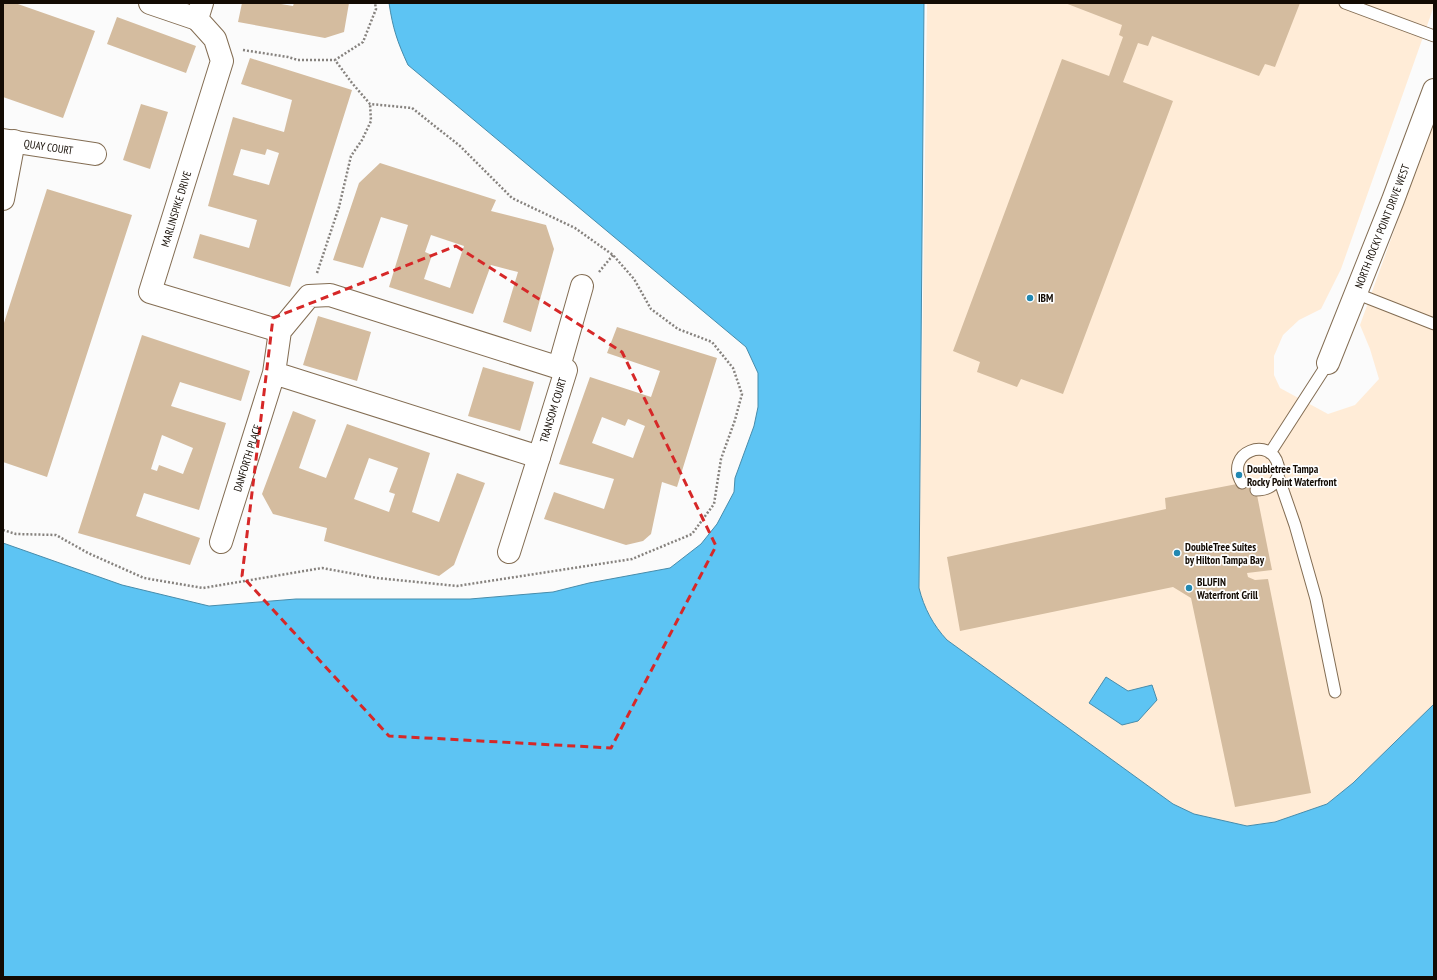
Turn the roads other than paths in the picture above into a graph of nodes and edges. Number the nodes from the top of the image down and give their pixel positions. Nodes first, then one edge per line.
1 (150, 3) edge
2 (1345, 3) edge
3 (200, 11) edge
4 (1434, 36) edge
5 (1434, 90) edge
6 (8, 141) edge
7 (95, 154) dead end
8 (3, 199) edge
9 (582, 286) dead end
10 (1356, 293) junction
11 (1434, 324) edge
12 (280, 331) junction
13 (1328, 363) joint
14 (559, 368) junction
15 (274, 373) junction
16 (1270, 453) junction
17 (539, 457) junction
18 (1278, 476) junction
19 (1242, 483) dead end
20 (1256, 490) dead end
21 (221, 542) dead end
22 (509, 552) dead end
23 (1335, 692) dead end

1 - 3 street
2 - 4 lane
3 - 12 street, MARLINSPIKE DRIVE
5 - 10 street, NORTH ROCKY POINT DRIVE WEST
6 - 7 street, QUAY COURT
6 - 8 street
9 - 14 street
10 - 11 lane
10 - 13 street, NORTH ROCKY POINT DRIVE WEST
12 - 14 street, TRANSOM COURT
12 - 15 street
13 - 16 lane
14 - 17 street, TRANSOM COURT
15 - 17 street, TRANSOM COURT
15 - 21 street, DANFORTH PLACE
16 - 18 lane
16 - 19 lane
17 - 22 street
18 - 20 lane
18 - 23 lane

